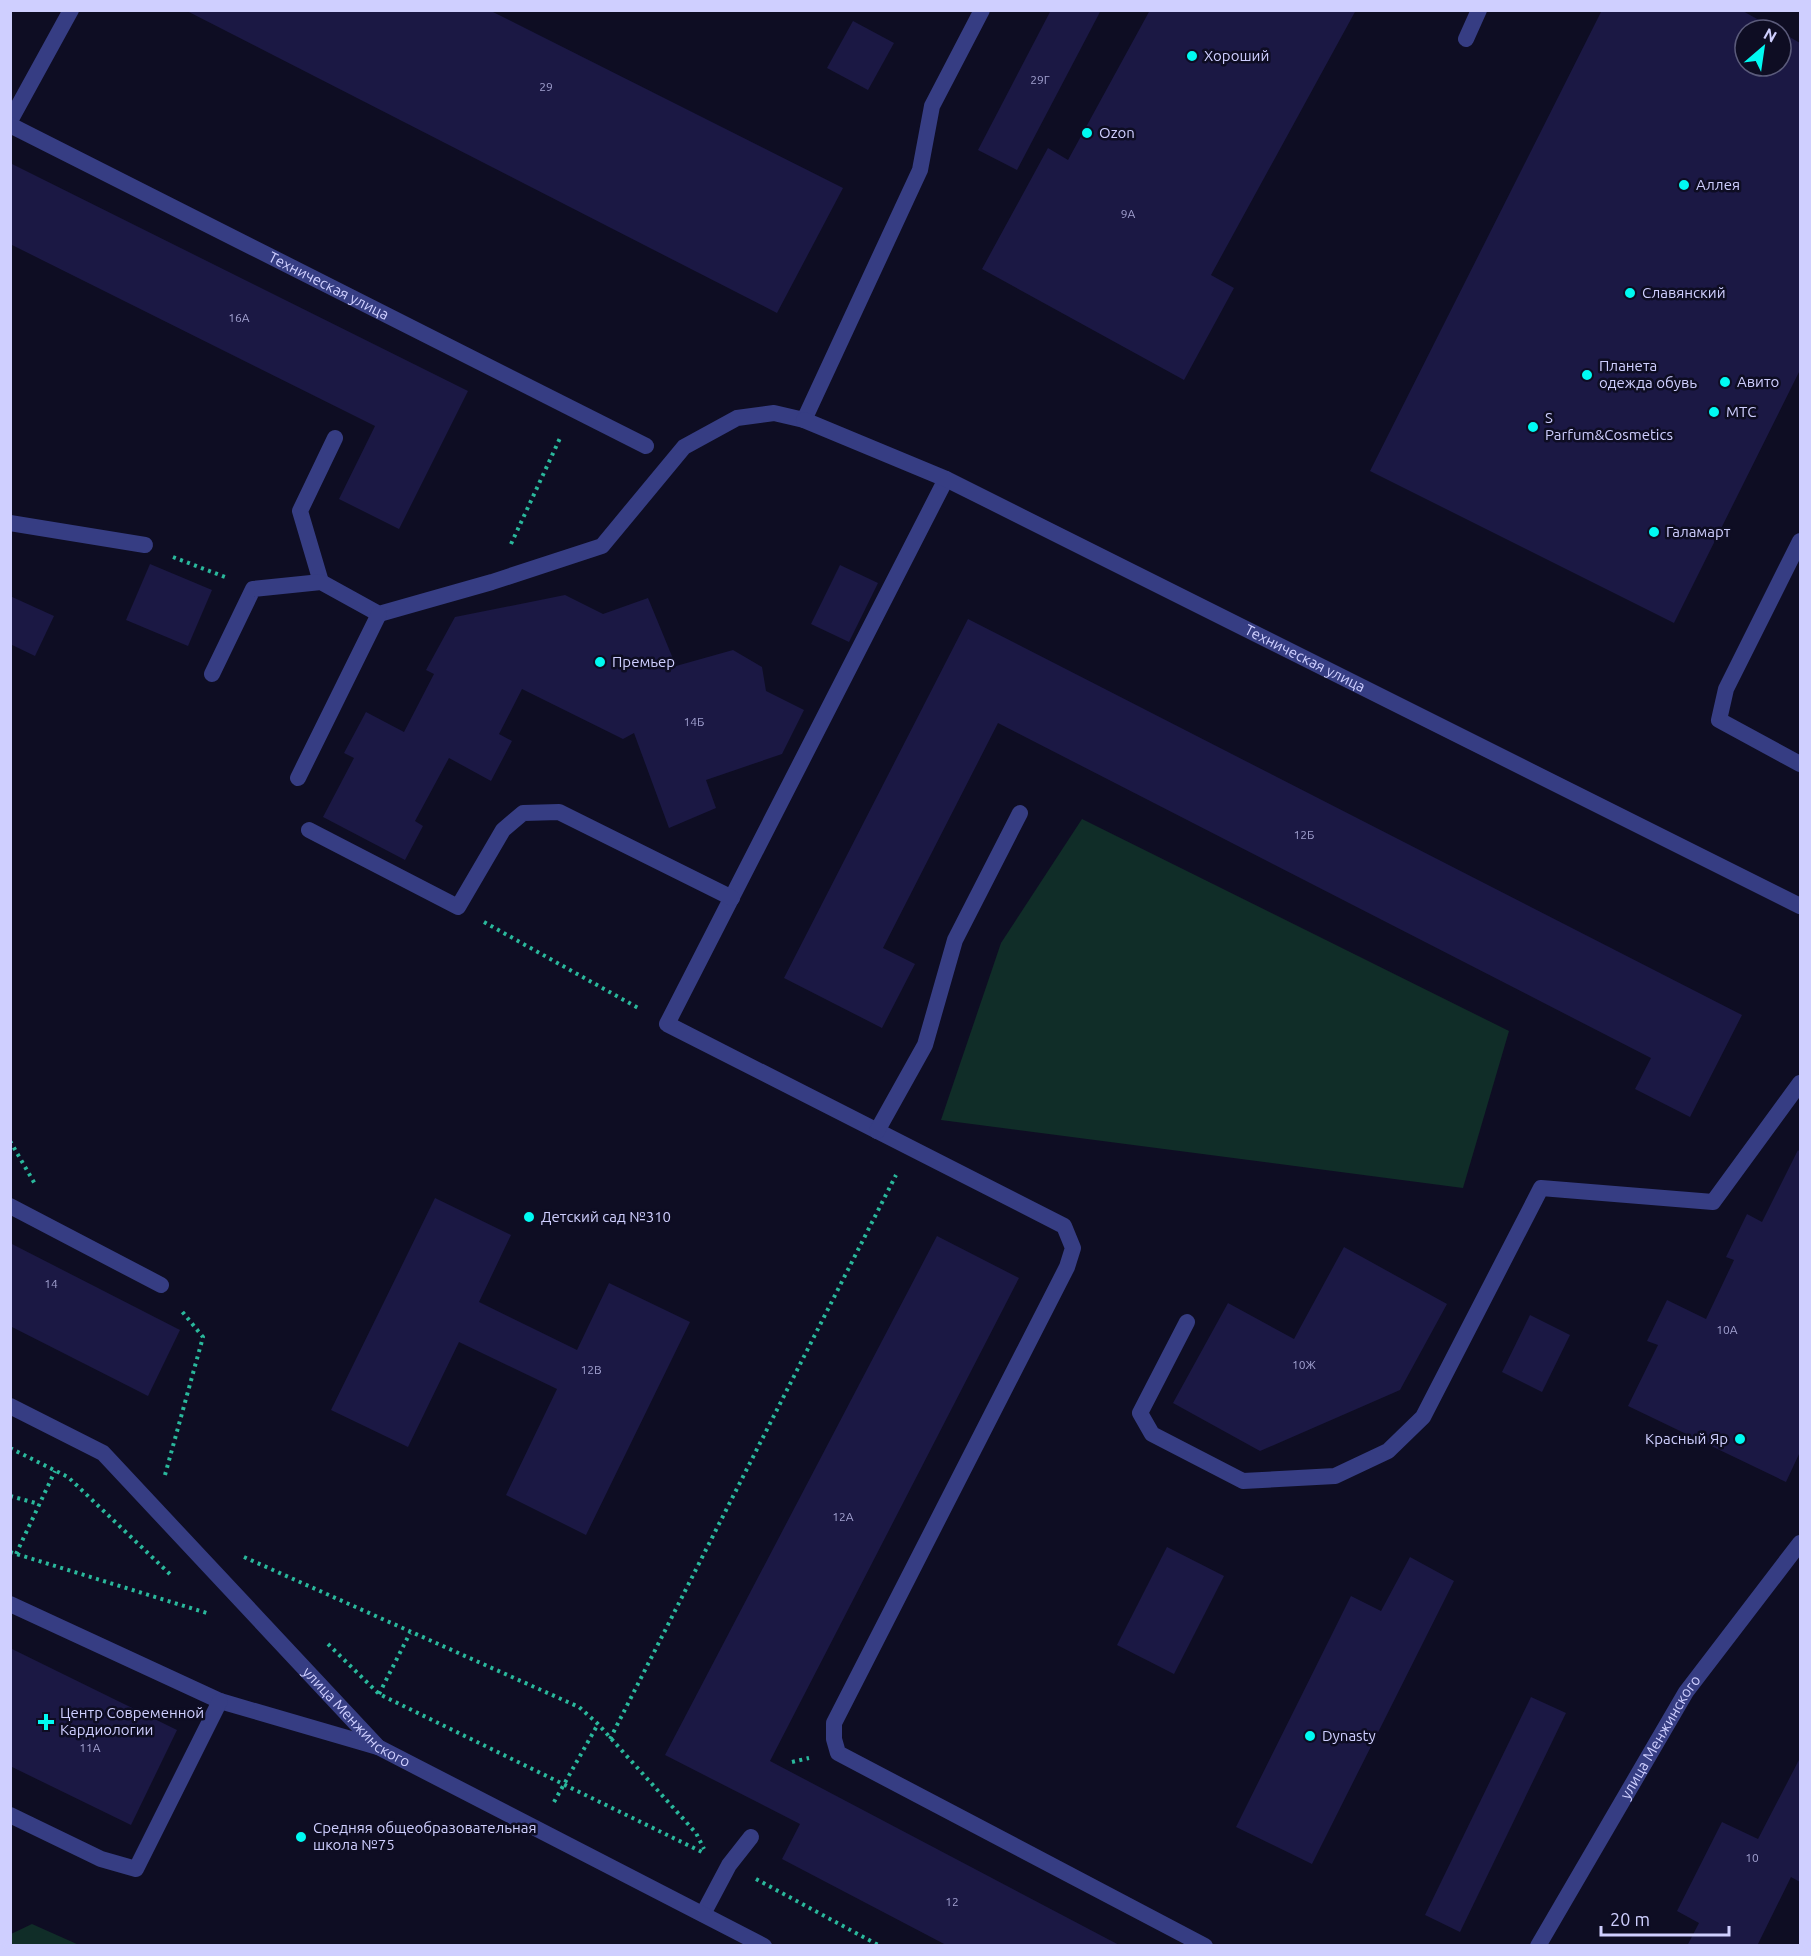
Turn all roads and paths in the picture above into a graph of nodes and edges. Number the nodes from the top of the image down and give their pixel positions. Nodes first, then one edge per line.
1 (72, 10) edge
2 (982, 10) edge
3 (1479, 10) edge
4 (1466, 39) dead end
5 (10, 120) edge
6 (10, 125) edge
7 (573, 410) junction
8 (804, 420) junction
9 (335, 438) dead end
10 (646, 446) dead end
11 (946, 479) junction
12 (10, 523) edge
13 (1800, 541) edge
14 (145, 545) joint
15 (321, 582) junction
16 (492, 582) junction
17 (253, 589) junction
18 (379, 614) junction
19 (212, 675) dead end
20 (1800, 764) edge
21 (298, 778) dead end
22 (1020, 813) dead end
23 (309, 830) dead end
24 (732, 898) junction
25 (1800, 906) edge
26 (458, 907) junction
27 (667, 1024) junction
28 (1800, 1083) edge
29 (877, 1131) junction
30 (910, 1148) junction
31 (10, 1206) edge
32 (161, 1285) joint
33 (1187, 1322) dead end
34 (10, 1406) edge
35 (10, 1448) edge
36 (55, 1471) junction
37 (172, 1483) dead end
38 (10, 1496) edge
39 (39, 1504) junction
40 (1800, 1543) edge
41 (10, 1552) edge
42 (16, 1554) junction
43 (244, 1564) dead end
44 (179, 1582) dead end
45 (10, 1604) edge
46 (204, 1606) dead end
47 (410, 1633) junction
48 (322, 1638) dead end
49 (379, 1694) junction
50 (220, 1701) junction
51 (598, 1724) junction
52 (610, 1739) junction
53 (378, 1748) junction
54 (563, 1783) junction
55 (549, 1811) dead end
56 (10, 1815) edge
57 (751, 1837) dead end
58 (729, 1865) junction
59 (703, 1914) junction
60 (764, 1946) edge
61 (880, 1946) edge
62 (1205, 1946) edge
63 (1538, 1946) edge

1 - 5 street
2 - 8 street
3 - 4 street
6 - 7 street, Техническая улица
7 - 10 street, Техническая улица
7 - 16 path
8 - 11 street, Техническая улица
8 - 16 street, Техническая улица
9 - 15 street
11 - 24 street
11 - 25 street, Техническая улица
12 - 14 street
13 - 20 street
14 - 17 path
15 - 17 street
15 - 18 street
16 - 18 street, Техническая улица
17 - 19 street
18 - 21 street
22 - 29 street
23 - 26 street
24 - 26 street
24 - 27 street
26 - 27 path
27 - 29 street
28 - 33 street
29 - 30 street
30 - 52 path
30 - 62 street
31 - 32 street
32 - 37 path
34 - 53 street, улица Менжинского
35 - 36 path
36 - 39 path
36 - 44 path
38 - 39 path
39 - 42 path
40 - 63 street, улица Менжинского
41 - 42 path
42 - 46 path
43 - 47 path
45 - 50 street
47 - 49 path
47 - 51 path
48 - 49 path
49 - 54 path
50 - 53 street
50 - 56 street
51 - 52 path
51 - 54 path
52 - 54 path
53 - 59 street, улица Менжинского
54 - 55 path
57 - 58 street
58 - 59 street
58 - 61 path
59 - 60 street, улица Менжинского

